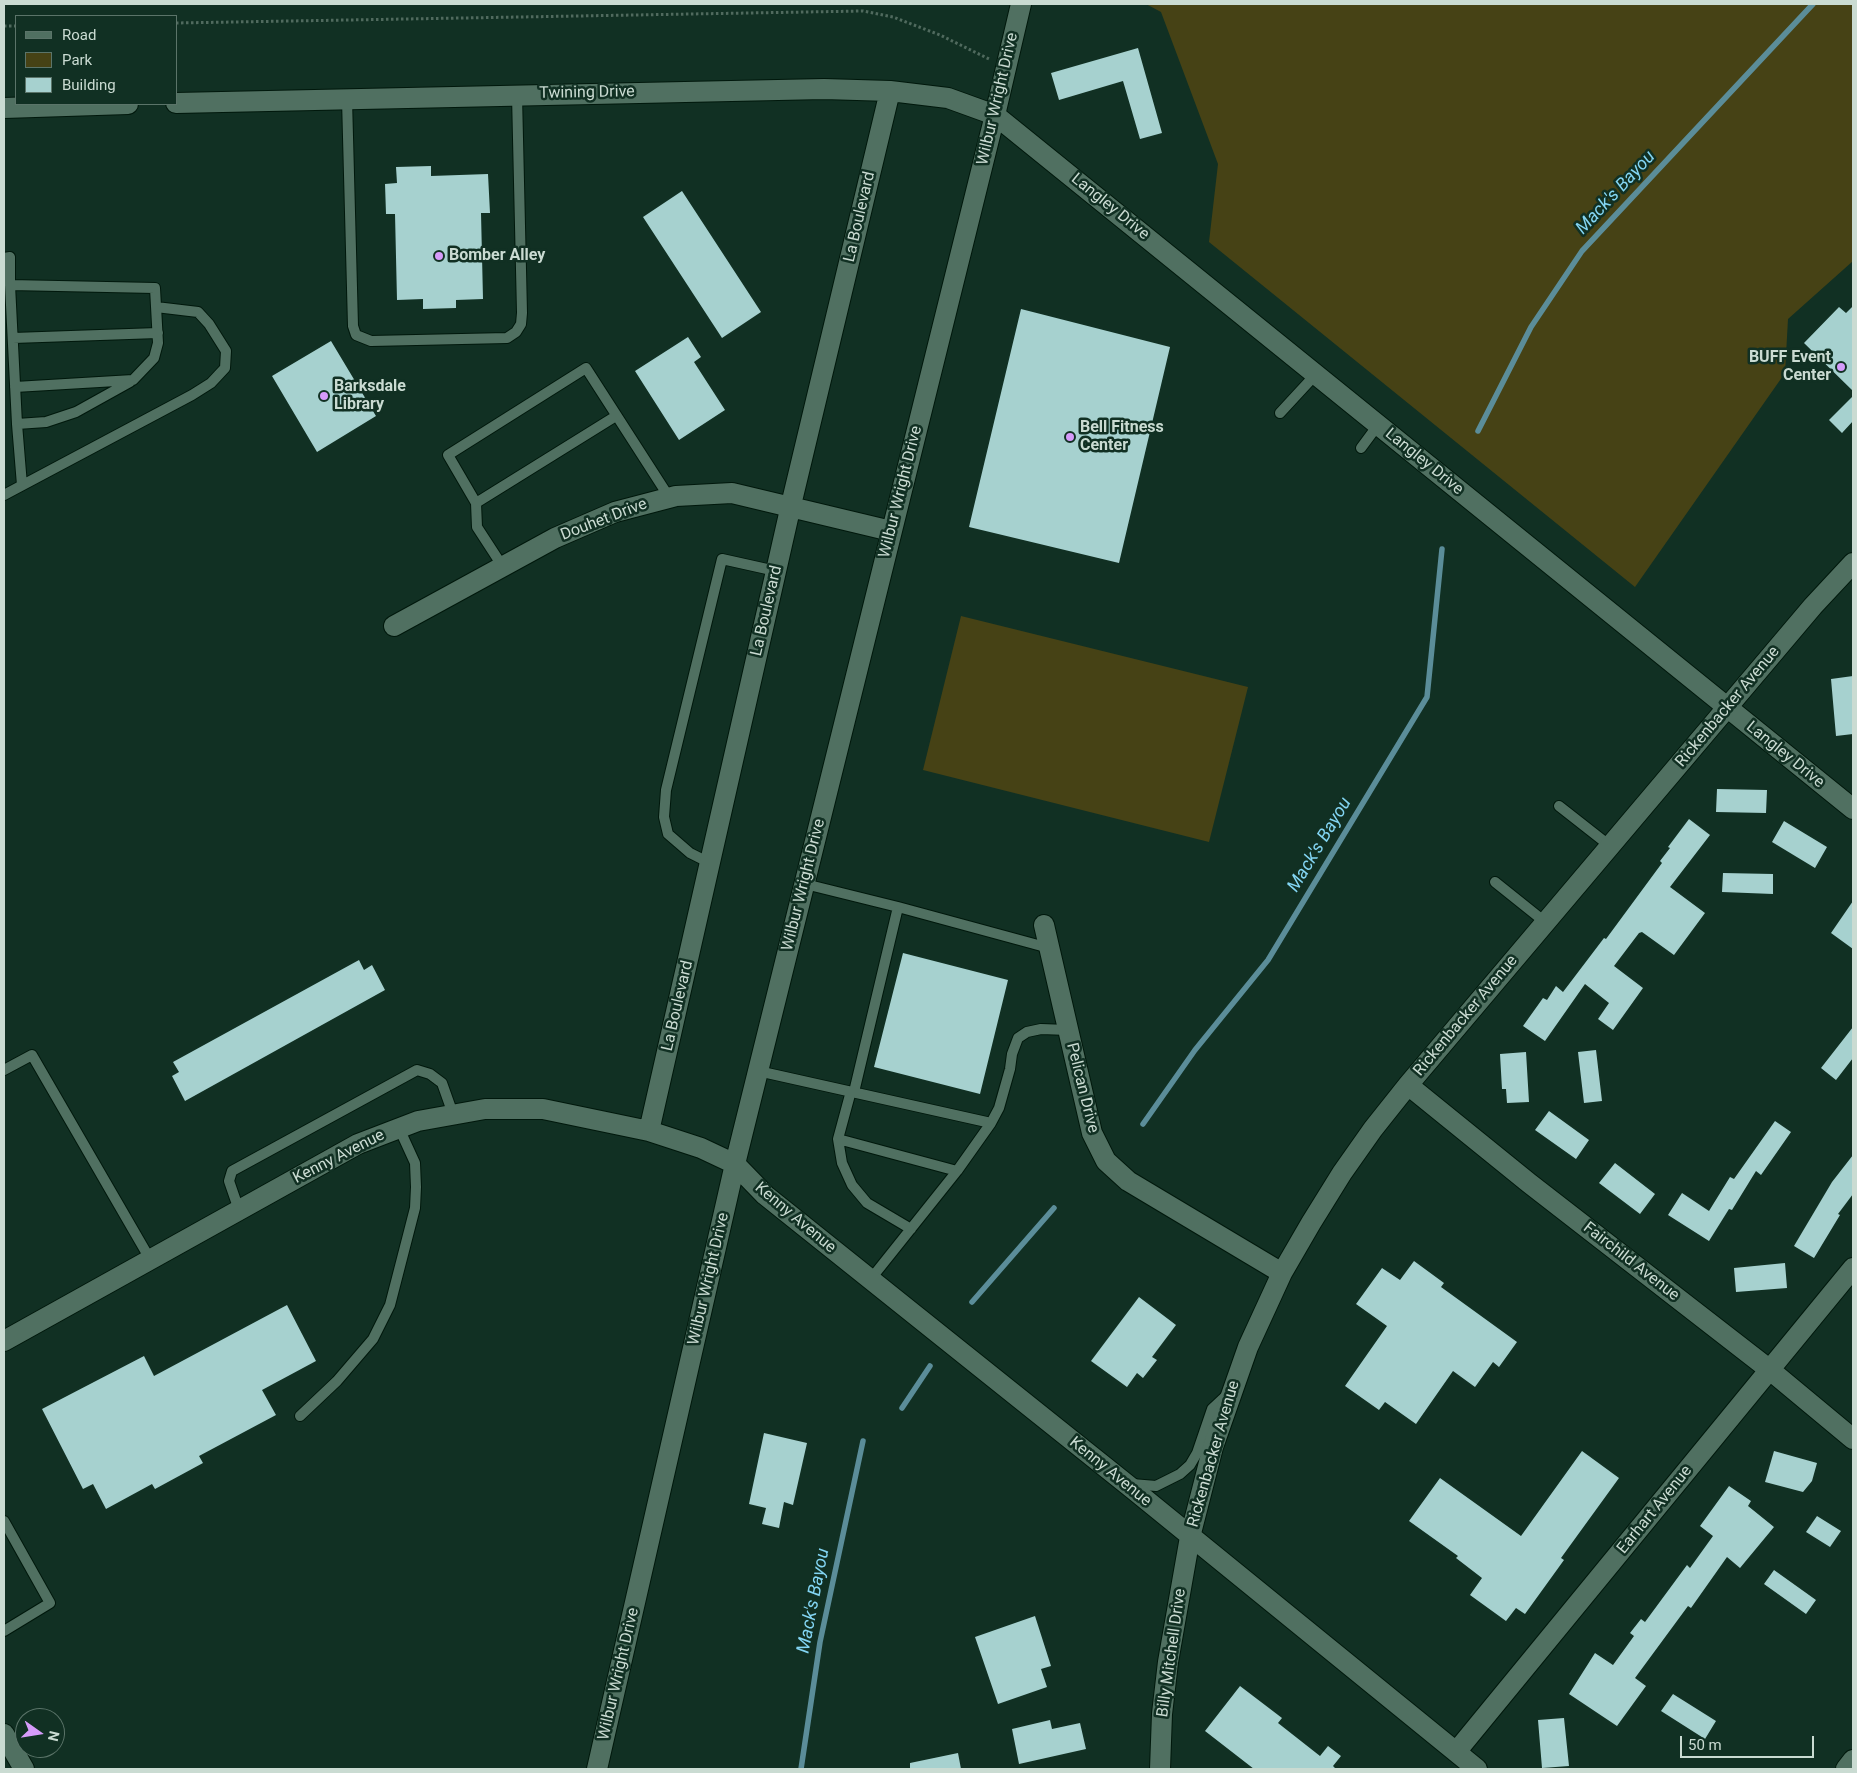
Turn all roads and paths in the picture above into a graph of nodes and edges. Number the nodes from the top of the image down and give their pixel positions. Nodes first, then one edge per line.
1 (1021, 4) edge
2 (178, 23) edge
3 (989, 60) dead end
4 (890, 91) junction
5 (517, 95) junction
6 (347, 100) junction
7 (178, 102) edge
8 (97, 105) edge
9 (4, 108) edge
10 (995, 115) junction
11 (4, 258) edge
12 (10, 286) junction
13 (156, 307) junction
14 (158, 333) junction
15 (13, 338) junction
16 (1316, 374) junction
17 (133, 380) junction
18 (15, 387) junction
19 (1280, 413) dead end
20 (616, 416) junction
21 (17, 424) junction
22 (1378, 425) junction
23 (1361, 448) dead end
24 (22, 485) junction
25 (4, 495) edge
26 (669, 498) junction
27 (476, 502) junction
28 (791, 505) junction
29 (891, 531) junction
30 (1853, 562) edge
31 (503, 567) junction
32 (776, 571) junction
33 (394, 626) dead end
34 (1727, 708) junction
35 (1559, 806) dead end
36 (1853, 809) edge
37 (1610, 846) junction
38 (710, 863) junction
39 (1496, 882) dead end
40 (805, 884) junction
41 (898, 907) junction
42 (1545, 922) junction
43 (1044, 925) dead end
44 (1049, 948) junction
45 (1068, 1030) junction
46 (4, 1070) edge
47 (758, 1071) junction
48 (1408, 1085) junction
49 (852, 1091) junction
50 (453, 1114) junction
51 (991, 1122) junction
52 (399, 1128) junction
53 (649, 1132) junction
54 (838, 1139) junction
55 (735, 1164) junction
56 (957, 1171) junction
57 (239, 1210) junction
58 (911, 1230) junction
59 (150, 1259) junction
60 (1853, 1268) edge
61 (1282, 1273) junction
62 (870, 1280) junction
63 (4, 1341) edge
64 (1770, 1370) junction
65 (1232, 1391) junction
66 (300, 1416) dead end
67 (1853, 1439) edge
68 (1123, 1482) junction
69 (4, 1521) edge
70 (1190, 1537) junction
71 (4, 1631) edge
72 (5, 1740) edge
73 (1456, 1752) junction
74 (1853, 1760) edge
75 (24, 1769) edge
76 (597, 1769) edge
77 (1160, 1769) edge
78 (1477, 1769) edge
79 (1846, 1769) edge

1 - 10 street, Wilbur Wright Drive
2 - 3 path
4 - 5 street, Twining Drive
4 - 10 street, Twining Drive
4 - 28 street, La Boulevard
5 - 6 street, Twining Drive
5 - 6 lane
6 - 7 street, Twining Drive
8 - 9 street
10 - 16 street, Langley Drive
10 - 29 street, Wilbur Wright Drive
11 - 12 lane
12 - 13 lane
12 - 15 lane
13 - 14 lane
13 - 24 lane
14 - 15 lane
14 - 17 lane
15 - 18 lane
16 - 19 lane
16 - 22 street, Langley Drive
17 - 18 lane
17 - 21 lane
18 - 21 lane
20 - 26 lane
20 - 27 lane
20 - 27 lane
21 - 24 lane
22 - 23 lane
22 - 34 street, Langley Drive
24 - 25 lane
26 - 28 street, Douhet Drive
26 - 31 street, Douhet Drive
27 - 31 lane
28 - 29 street, Douhet Drive
28 - 32 street, La Boulevard
29 - 40 street, Wilbur Wright Drive
30 - 34 street, Rickenbacker Avenue
31 - 33 street, Douhet Drive
32 - 38 street, La Boulevard
32 - 38 lane
34 - 36 street, Langley Drive
34 - 37 street, Rickenbacker Avenue
35 - 37 lane
37 - 42 street, Rickenbacker Avenue
38 - 53 street, La Boulevard
39 - 42 lane
40 - 41 lane
40 - 47 street, Wilbur Wright Drive
41 - 44 lane
41 - 49 lane
42 - 48 street, Rickenbacker Avenue
43 - 44 street, Pelican Drive
44 - 45 street, Pelican Drive
45 - 51 lane
45 - 61 street, Pelican Drive
46 - 59 lane
47 - 49 lane
47 - 55 street, Wilbur Wright Drive
48 - 61 street, Rickenbacker Avenue
48 - 64 street, Fairchild Avenue
49 - 51 lane
49 - 54 lane
50 - 52 street, Kenny Avenue
50 - 53 street, Kenny Avenue
50 - 57 lane
51 - 56 lane
52 - 57 street, Kenny Avenue
52 - 66 lane
53 - 55 street, Kenny Avenue
54 - 56 lane
54 - 58 lane
55 - 62 street, Kenny Avenue
55 - 76 street, Wilbur Wright Drive
56 - 58 lane
57 - 59 street, Kenny Avenue
58 - 62 lane
59 - 63 street, Kenny Avenue
60 - 64 street, Earhart Avenue
61 - 65 street, Rickenbacker Avenue
62 - 68 street, Kenny Avenue
64 - 67 street, Fairchild Avenue
64 - 73 street, Earhart Avenue
65 - 68 lane
65 - 70 street, Rickenbacker Avenue
68 - 70 street, Kenny Avenue
69 - 71 lane
70 - 73 street, Kenny Avenue
70 - 77 street, Billy Mitchell Drive
72 - 75 street
73 - 78 street, Kenny Avenue
74 - 79 street

